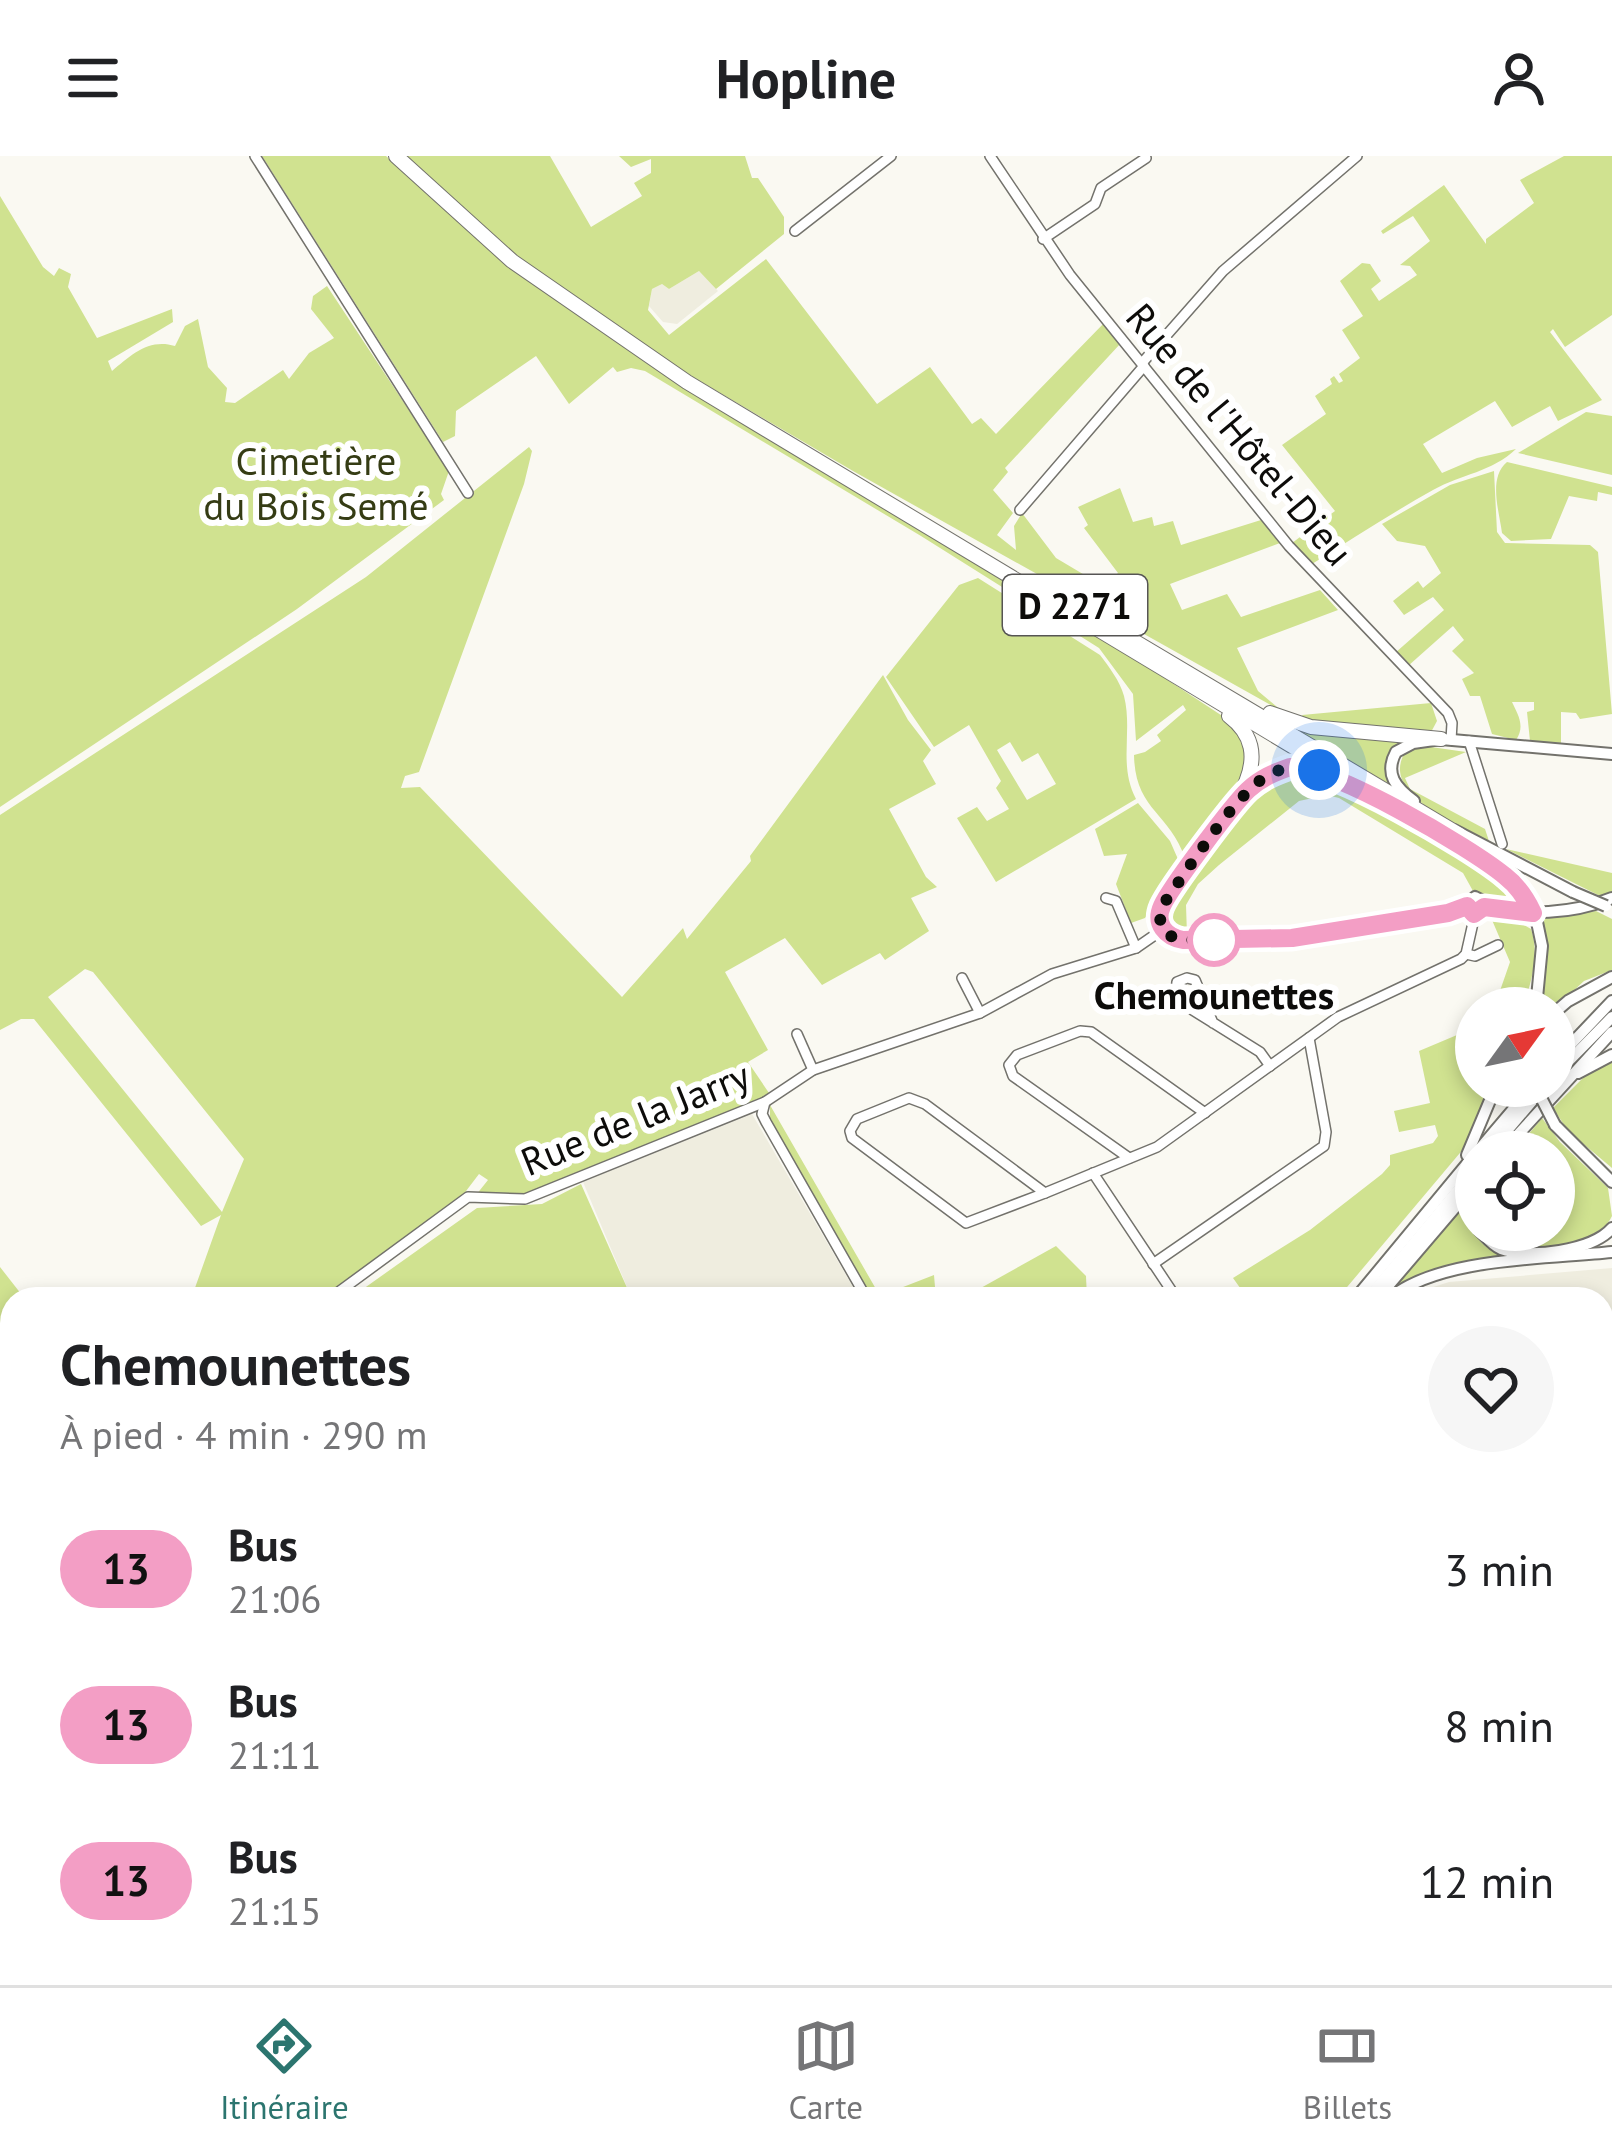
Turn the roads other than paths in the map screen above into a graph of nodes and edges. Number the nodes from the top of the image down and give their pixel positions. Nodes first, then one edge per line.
1 (255, 156) edge
2 (396, 156) edge
3 (891, 156) edge
4 (990, 156) edge
5 (1357, 156) edge
6 (1146, 158) edge
7 (795, 231) dead end
8 (1043, 239) junction
9 (1143, 365) junction
10 (687, 382) junction
11 (468, 493) dead end
12 (1020, 510) dead end
13 (1181, 668) junction
14 (1187, 684) junction
15 (1446, 739) junction
16 (1469, 741) junction
17 (1612, 754) edge
18 (1390, 806) junction
19 (1460, 835) junction
20 (1502, 844) dead end
21 (1185, 867) joint
22 (1106, 898) dead end
23 (1610, 906) edge
24 (1475, 909) junction
25 (1162, 930) junction
26 (1498, 945) dead end
27 (1136, 948) junction
28 (1466, 954) junction
29 (1612, 977) edge
30 (962, 978) dead end
31 (1536, 987) edge
32 (1575, 997) edge
33 (1612, 1001) edge
34 (980, 1013) junction
35 (1612, 1017) edge
36 (1214, 1023) junction
37 (1612, 1032) edge
38 (796, 1034) dead end
39 (1309, 1038) junction
40 (1575, 1040) edge
41 (1575, 1055) edge
42 (1612, 1055) edge
43 (1270, 1066) junction
44 (1575, 1067) edge
45 (813, 1070) junction
46 (1575, 1073) edge
47 (765, 1102) junction
48 (1488, 1107) edge
49 (1516, 1107) edge
50 (1533, 1107) edge
51 (1546, 1107) edge
52 (1205, 1113) junction
53 (1494, 1131) edge
54 (1510, 1131) edge
55 (1130, 1158) junction
56 (1093, 1173) junction
57 (1610, 1176) edge
58 (1455, 1177) edge
59 (1045, 1193) junction
60 (1455, 1193) edge
61 (1434, 1202) junction
62 (1455, 1208) edge
63 (1612, 1228) edge
64 (1575, 1247) edge
65 (1612, 1252) edge
66 (1153, 1264) junction
67 (345, 1287) edge
68 (860, 1287) edge
69 (1169, 1287) edge
70 (1365, 1287) edge
71 (1377, 1287) edge
72 (1387, 1287) edge
73 (1405, 1287) edge

1 - 11 street
2 - 10 highway, D 2271
3 - 7 street
4 - 8 street, Rue de l'Hôtel-Dieu
5 - 9 street
6 - 8 street
8 - 9 street, Rue de l'Hôtel-Dieu
9 - 12 street
9 - 15 street, Rue de l'Hôtel-Dieu
10 - 13 highway, D 2271
10 - 14 highway, D 2271
13 - 15 highway
13 - 19 highway, D 2271
14 - 18 highway, D 2271
14 - 21 highway
15 - 16 main road
15 - 19 main road
16 - 17 main road
16 - 20 street
18 - 25 main road
18 - 31 main road, D 2271, bridge
19 - 23 main road, D 2271, bridge
21 - 25 main road
22 - 27 street
23 - 24 main road
24 - 25 main road
24 - 28 street
25 - 27 street, Rue de la Jarry
26 - 28 street
27 - 34 street, Rue de la Jarry
28 - 39 street
29 - 32 main road
30 - 34 street
33 - 40 main road
34 - 45 street, Rue de la Jarry
35 - 41 main road
36 - 36 street
36 - 43 street
37 - 44 main road
38 - 45 street
39 - 43 street
39 - 66 street
42 - 46 main road
43 - 52 street
45 - 47 street, Rue de la Jarry
47 - 67 street, Rue de la Jarry
47 - 68 street
48 - 61 main road
49 - 53 main road
50 - 54 main road
51 - 57 main road, bridge
52 - 55 street
52 - 55 street
55 - 56 street
56 - 59 street
56 - 66 street
58 - 61 main road
59 - 59 street
60 - 71 main road
61 - 70 main road
62 - 72 main road
63 - 64 main road
65 - 73 main road
66 - 69 street

